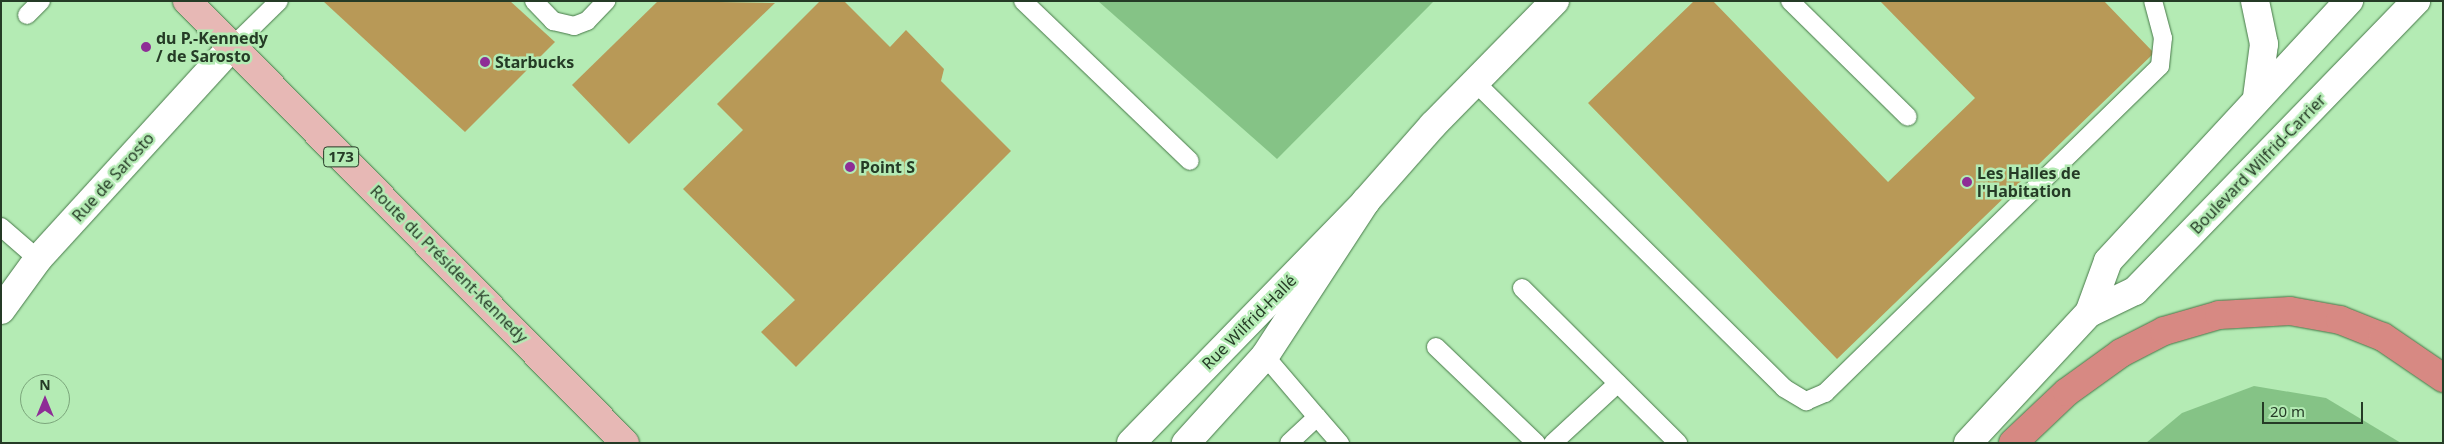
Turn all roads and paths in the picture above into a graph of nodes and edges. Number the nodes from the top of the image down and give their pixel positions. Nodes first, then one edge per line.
1 (41, 1) edge
2 (187, 1) edge
3 (279, 1) edge
4 (534, 1) edge
5 (606, 1) edge
6 (1023, 1) edge
7 (1555, 1) edge
8 (1790, 1) edge
9 (2153, 1) edge
10 (2255, 1) edge
11 (2350, 1) edge
12 (2416, 1) edge
13 (27, 15) dead end
14 (231, 48) junction
15 (1476, 82) junction
16 (2257, 97) junction
17 (1908, 117) dead end
18 (1190, 161) dead end
19 (1366, 201) junction
20 (1, 227) edge
21 (38, 258) junction
22 (1522, 288) dead end
23 (1, 310) edge
24 (2089, 313) junction
25 (1436, 347) dead end
26 (1265, 356) junction
27 (2443, 378) edge
28 (1618, 383) junction
29 (1317, 417) junction
30 (626, 443) edge
31 (1131, 443) edge
32 (1186, 443) edge
33 (1288, 443) edge
34 (1340, 443) edge
35 (1536, 443) edge
36 (1553, 443) edge
37 (1678, 443) edge
38 (1968, 443) edge
39 (2013, 443) edge

1 - 13 lane
2 - 14 main road, Route du Président-Kennedy / 173
3 - 14 lane
4 - 5 lane
6 - 18 lane
7 - 15 street, Rue Wilfrid-Hallé
8 - 17 lane
9 - 15 lane
10 - 16 street
11 - 16 street, Boulevard Wilfrid-Carrier
12 - 24 street, Boulevard Wilfrid-Carrier
14 - 21 street, Rue de Sarosto
14 - 30 main road, Route du Président-Kennedy / 173
15 - 19 street, Rue Wilfrid-Hallé
16 - 24 street, Boulevard Wilfrid-Carrier
19 - 26 street, Rue Wilfrid-Hallé
19 - 31 street, Rue Wilfrid-Hallé
20 - 21 lane
21 - 23 street, Rue de Sarosto
22 - 28 lane
24 - 38 street, Boulevard Wilfrid-Carrier
25 - 35 lane
26 - 29 lane
26 - 32 street, Rue Wilfrid-Hallé
27 - 39 highway
28 - 36 lane
28 - 37 lane
29 - 33 lane
29 - 34 lane

